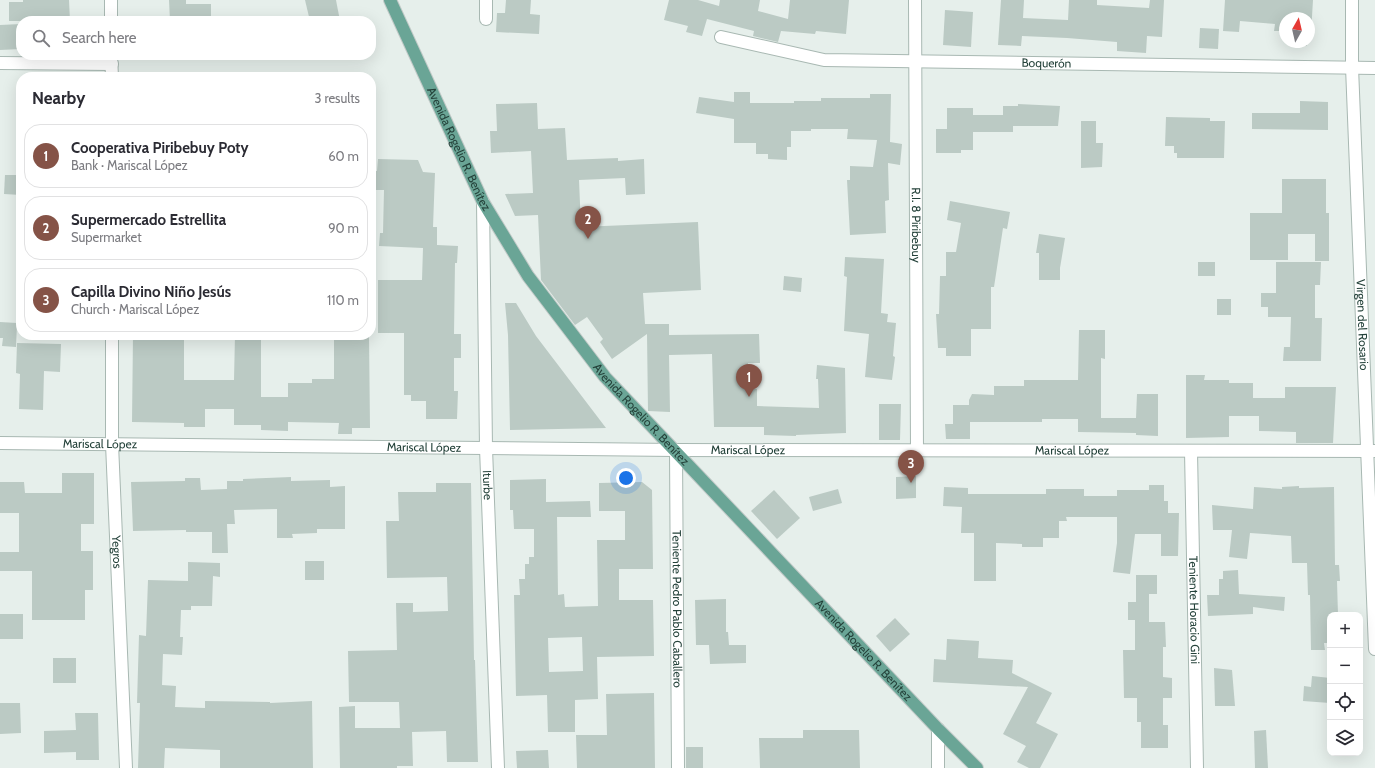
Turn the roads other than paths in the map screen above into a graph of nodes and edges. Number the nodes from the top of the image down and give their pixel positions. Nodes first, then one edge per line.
1 (111, 0) edge
2 (390, 0) edge
3 (486, 0) edge
4 (915, 0) edge
5 (1352, 0) edge
6 (111, 16) edge
7 (486, 19) dead end
8 (721, 37) dead end
9 (83, 60) edge
10 (111, 60) edge
11 (915, 62) junction
12 (0, 63) edge
13 (1352, 67) junction
14 (1375, 68) edge
15 (112, 72) edge
16 (483, 202) junction
17 (112, 340) edge
18 (0, 443) edge
19 (112, 444) junction
20 (486, 448) junction
21 (676, 450) junction
22 (917, 451) junction
23 (1191, 451) junction
24 (1371, 452) edge
25 (1375, 649) edge
26 (938, 729) junction
27 (126, 768) edge
28 (498, 768) edge
29 (678, 768) edge
30 (938, 768) edge
31 (978, 768) edge
32 (1196, 768) edge

1 - 6 street
2 - 16 main road, Avenida Rogelio R. Benítez
3 - 7 street
4 - 11 street, R.I. 8 Piribebuy
5 - 13 street, Virgen del Rosario
8 - 11 street, Boquerón
9 - 12 street
10 - 15 street
11 - 13 street, Boquerón
11 - 22 street, R.I. 8 Piribebuy
13 - 14 street, Boquerón
13 - 24 street, Virgen del Rosario
16 - 20 street, Iturbe
16 - 21 main road, Avenida Rogelio R. Benítez
17 - 19 street, Yegros
18 - 19 street, Mariscal López
19 - 20 street, Mariscal López
19 - 27 street, Yegros
20 - 21 street, Mariscal López
20 - 28 street, Iturbe
21 - 22 street, Mariscal López
21 - 26 main road, Avenida Rogelio R. Benítez
21 - 29 street, Teniente Pedro Pablo Caballero
22 - 23 street, Mariscal López
23 - 24 street, Mariscal López
23 - 32 street, Teniente Horacio Gini
24 - 25 street, Virgen del Rosario
26 - 30 street
26 - 31 main road, Avenida Rogelio R. Benítez

